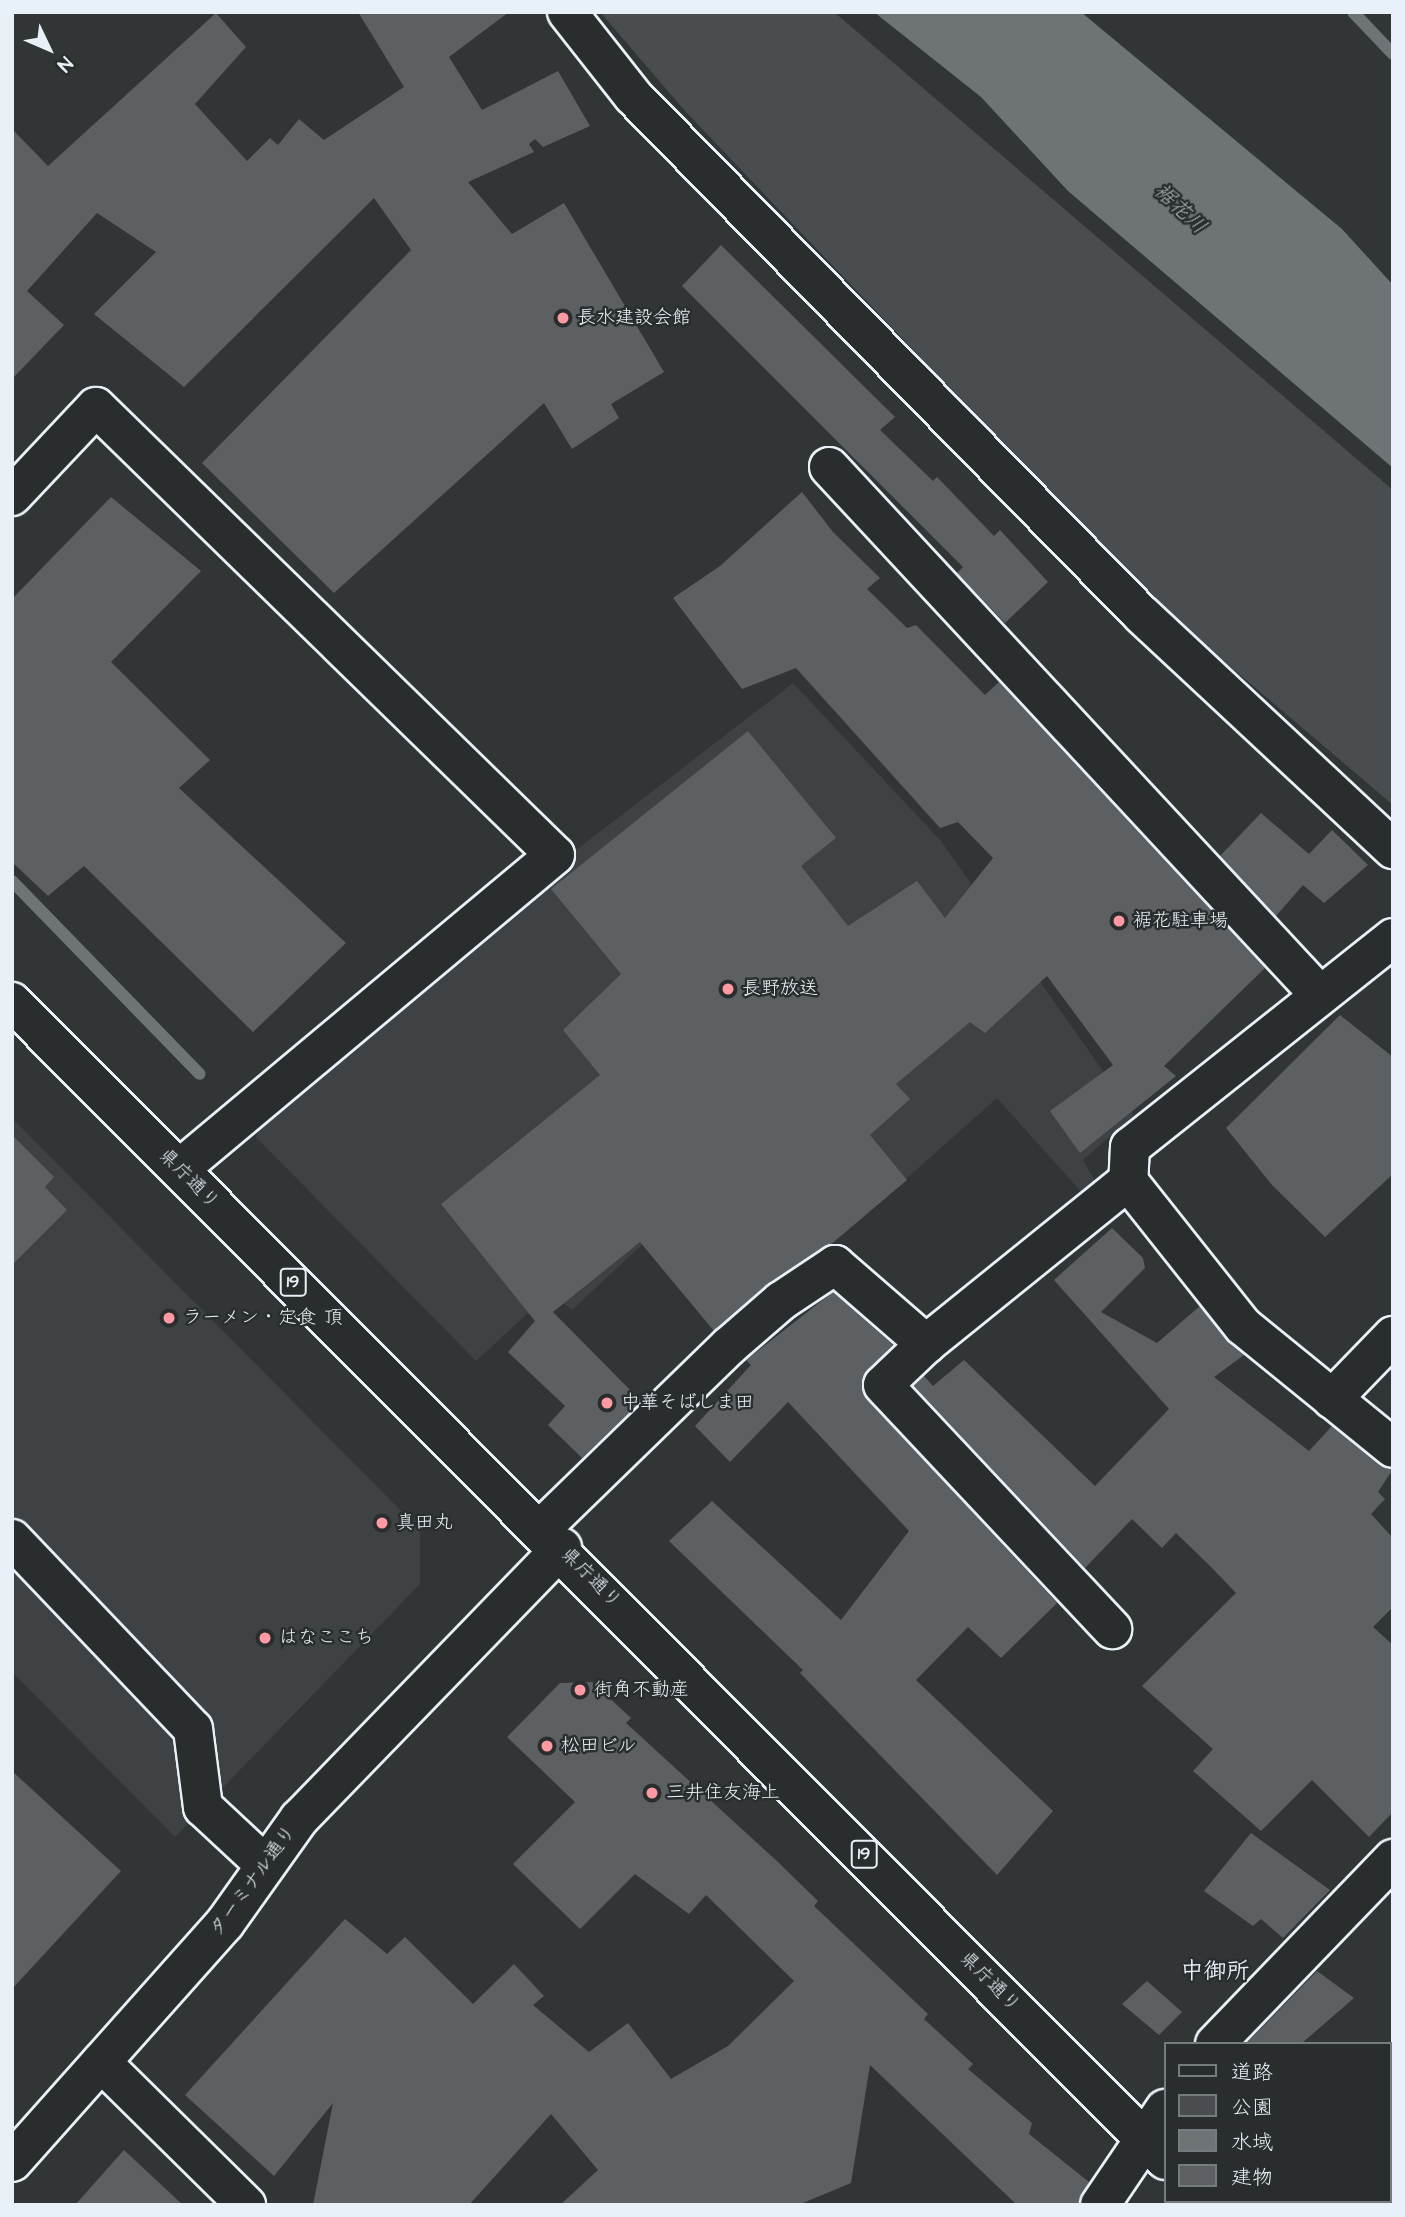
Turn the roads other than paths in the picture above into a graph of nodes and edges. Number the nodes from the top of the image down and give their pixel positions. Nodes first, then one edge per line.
1 (567, 12) edge
2 (829, 467) dead end
3 (12, 496) edge
4 (1393, 849) edge
5 (1393, 938) edge
6 (1318, 993) junction
7 (12, 1002) edge
8 (179, 1169) junction
9 (1128, 1181) junction
10 (1393, 1336) edge
11 (926, 1344) junction
12 (1332, 1399) junction
13 (1393, 1448) edge
14 (552, 1538) junction
15 (12, 1539) edge
16 (1112, 1629) dead end
17 (1393, 1859) edge
18 (263, 1863) junction
19 (1217, 2042) edge
20 (101, 2062) junction
21 (1159, 2136) edge
22 (12, 2162) edge
23 (246, 2205) edge
24 (1100, 2205) edge

1 - 4 main road
2 - 6 main road
3 - 8 main road
5 - 6 main road
6 - 9 main road
7 - 8 main road, 県庁通り / 19
8 - 14 main road, 県庁通り / 19
9 - 11 main road
9 - 12 main road
10 - 12 main road
11 - 14 main road, ターミナル通り
11 - 16 main road
12 - 13 main road
14 - 18 main road, ターミナル通り
14 - 21 main road, 県庁通り / 19
15 - 18 main road
17 - 19 main road
18 - 20 main road, ターミナル通り
20 - 22 main road, ターミナル通り
20 - 23 main road
21 - 24 main road

